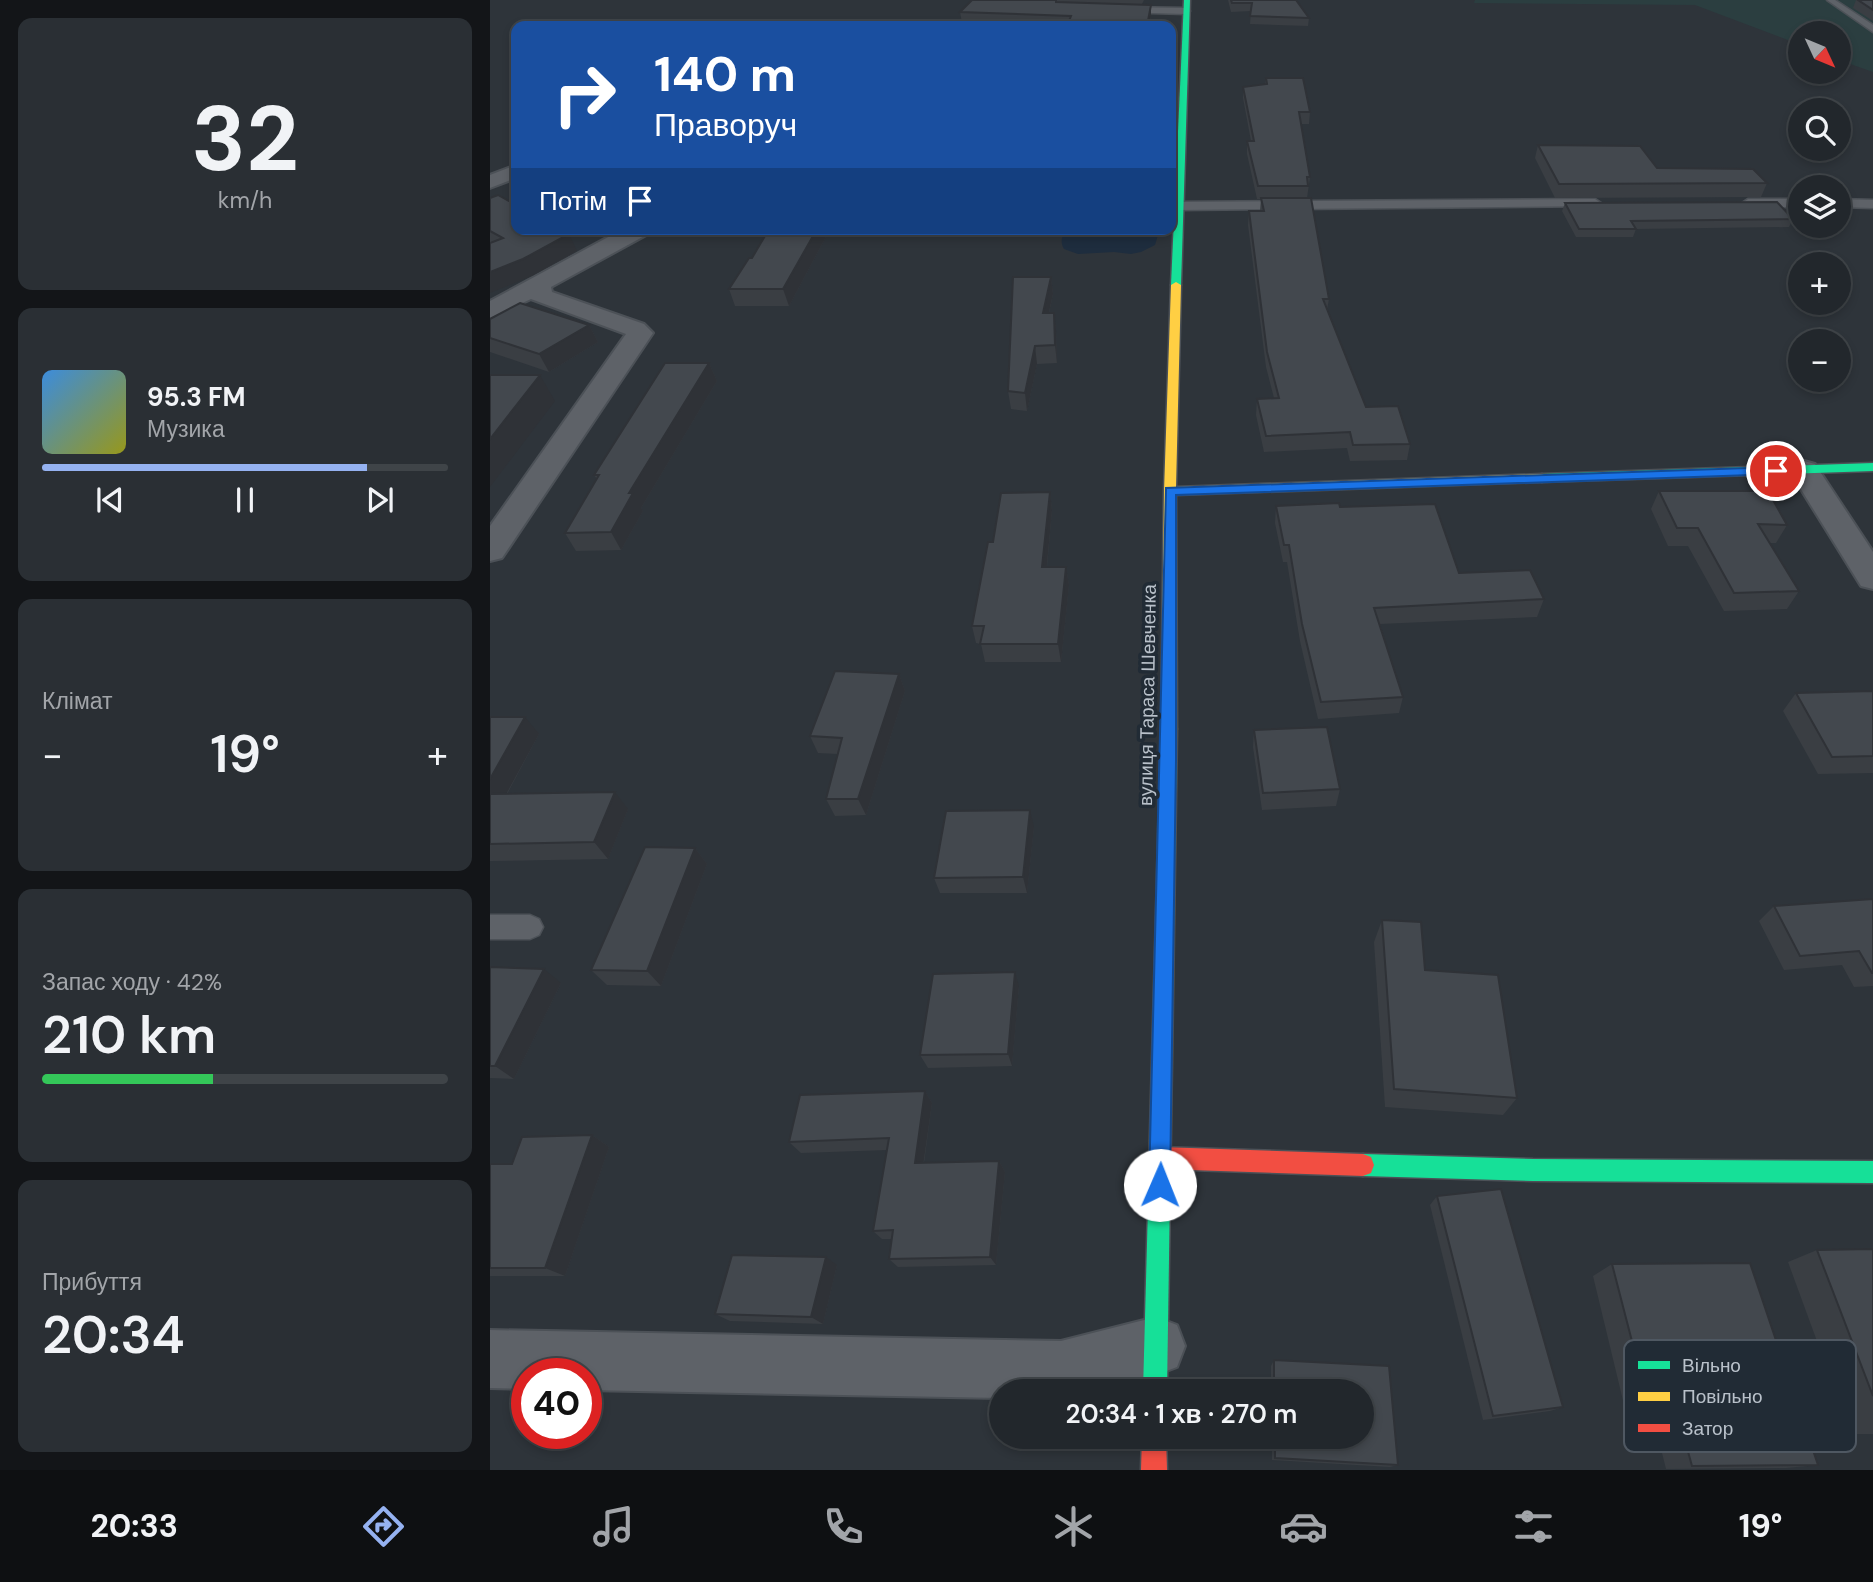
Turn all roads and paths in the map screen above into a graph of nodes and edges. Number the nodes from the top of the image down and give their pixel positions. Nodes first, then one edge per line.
1 (1831, 1) edge
2 (1186, 5) edge
3 (1116, 9) edge
4 (1873, 29) edge
5 (511, 173) edge
6 (490, 182) edge
7 (490, 195) edge
8 (1176, 196) edge
9 (511, 197) edge
10 (1608, 203) edge
11 (1732, 203) edge
12 (1788, 203) edge
13 (1851, 203) edge
14 (1873, 204) edge
15 (1176, 215) edge
16 (629, 235) edge
17 (1175, 235) edge
18 (539, 285) junction
19 (490, 310) edge
20 (1873, 467) edge
21 (1804, 470) junction
22 (1170, 491) junction
23 (490, 550) edge
24 (1873, 578) edge
25 (490, 927) edge
26 (530, 927) dead end
27 (1160, 1158) junction
28 (1873, 1172) edge
29 (490, 1359) edge
30 (1155, 1368) edge
31 (1154, 1449) edge
32 (1154, 1470) edge

1 - 4 lane
2 - 3 lane
2 - 8 street, вулиця Тараса Шевченка
5 - 6 street
7 - 9 street
10 - 15 lane
11 - 12 lane
13 - 14 lane
16 - 18 street
17 - 22 street, вулиця Тараса Шевченка
18 - 19 street
18 - 23 street
20 - 21 street
21 - 22 street
21 - 24 street
22 - 27 street, вулиця Тараса Шевченка
25 - 26 lane
27 - 28 street
27 - 30 street, вулиця Тараса Шевченка
29 - 30 street
31 - 32 street

